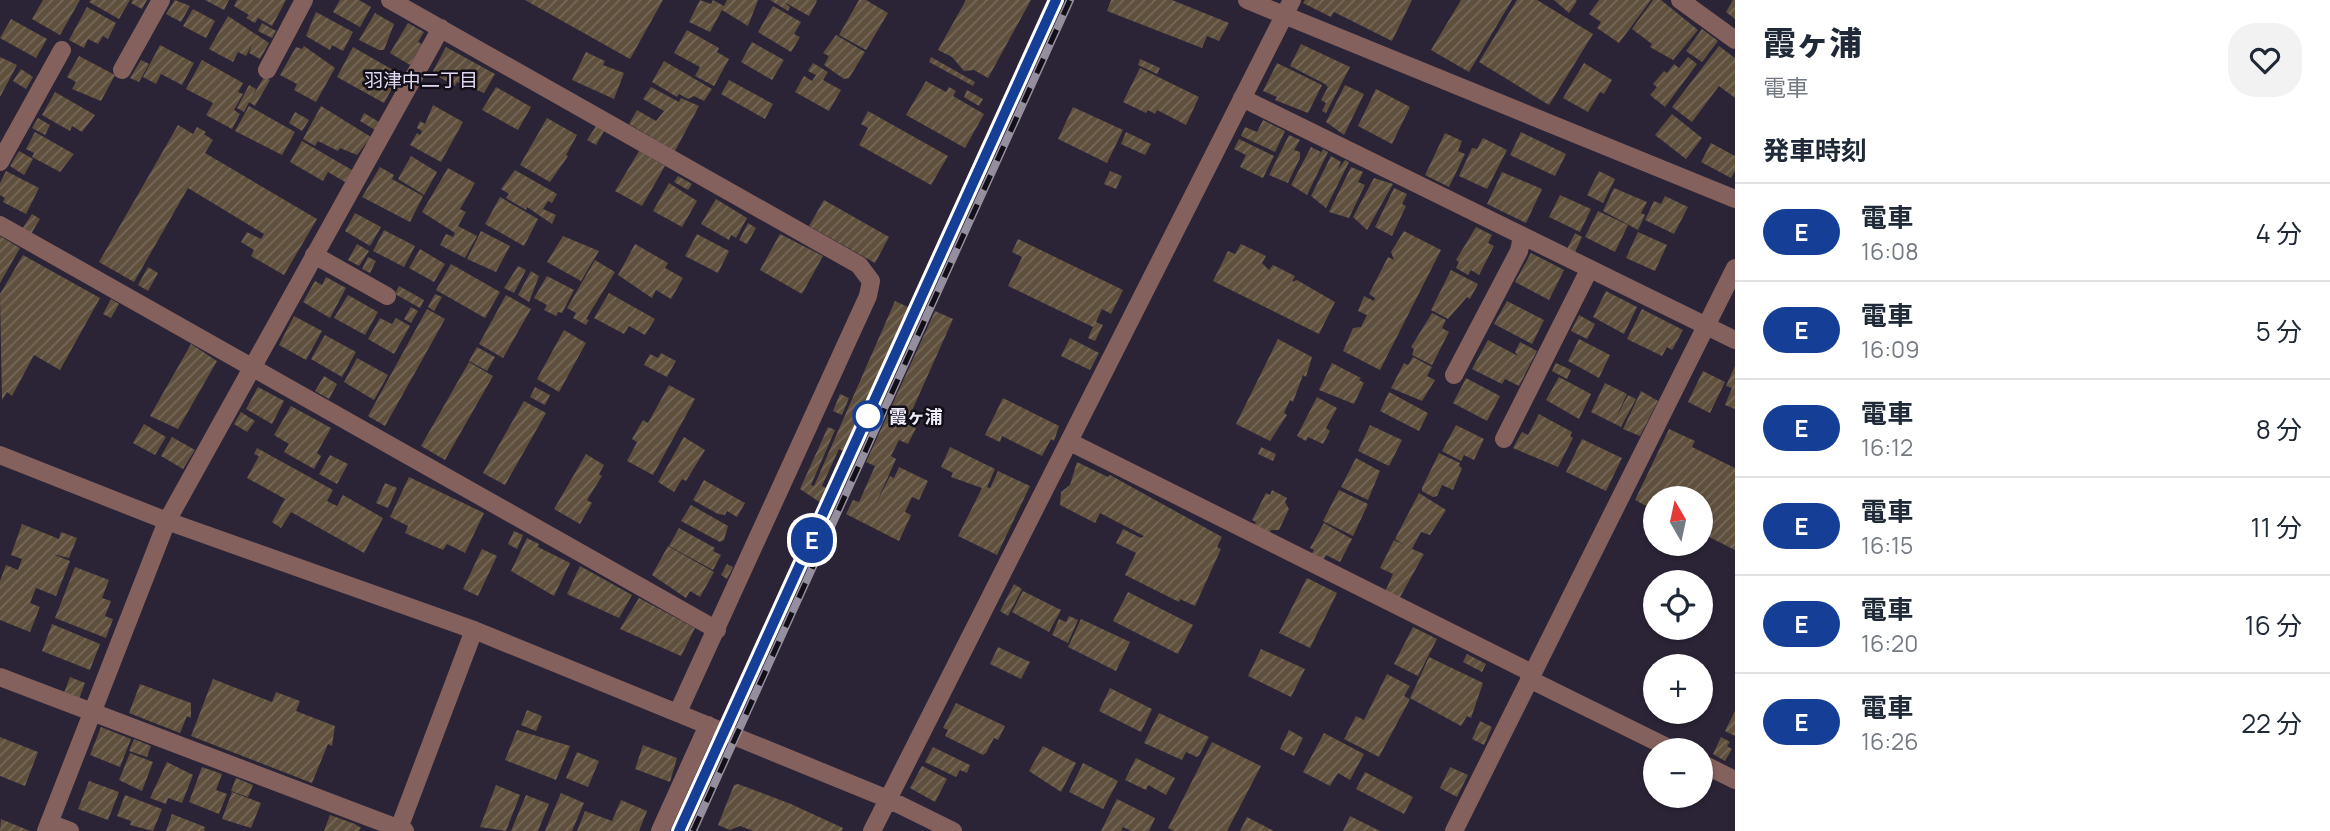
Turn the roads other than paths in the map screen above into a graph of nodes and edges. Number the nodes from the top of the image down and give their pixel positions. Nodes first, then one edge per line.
1 (161, 0) edge
2 (304, 0) edge
3 (390, 0) edge
4 (1247, 0) edge
5 (1680, 0) edge
6 (1288, 8) edge
7 (440, 29) junction
8 (1735, 40) edge
9 (62, 50) dead end
10 (121, 70) dead end
11 (267, 70) dead end
12 (1242, 98) junction
13 (0, 162) edge
14 (1734, 197) edge
15 (0, 225) edge
16 (1522, 237) junction
17 (314, 255) junction
18 (1735, 268) edge
19 (1589, 270) junction
20 (387, 296) dead end
21 (1705, 328) junction
22 (1735, 340) edge
23 (251, 368) junction
24 (1454, 375) dead end
25 (1504, 439) dead end
26 (1070, 442) junction
27 (0, 455) edge
28 (167, 521) junction
29 (474, 630) junction
30 (717, 630) junction
31 (1531, 676) junction
32 (0, 677) edge
33 (90, 712) junction
34 (678, 712) junction
35 (708, 725) junction
36 (1650, 738) edge
37 (1713, 768) edge
38 (1734, 778) edge
39 (888, 799) junction
40 (47, 827) edge
41 (401, 830) edge
42 (70, 831) edge
43 (660, 831) edge
44 (872, 831) edge
45 (953, 831) edge
46 (1454, 831) edge

1 - 10 street
2 - 11 street
3 - 7 street
4 - 6 street
5 - 8 street
6 - 12 street
6 - 14 street
7 - 17 street
7 - 30 street
9 - 13 street
12 - 16 street
12 - 26 street
15 - 23 street
16 - 19 street
16 - 24 street
17 - 20 street
17 - 23 street
18 - 21 street
19 - 21 street
19 - 25 street
21 - 22 street
21 - 31 street
23 - 28 street
23 - 30 street
26 - 31 street
26 - 39 street
27 - 28 street
28 - 29 street
28 - 33 street
29 - 34 street
29 - 41 street
30 - 34 street
31 - 36 street
31 - 46 street
32 - 33 street
33 - 40 street
33 - 41 street
34 - 35 street
35 - 39 street
35 - 43 street
37 - 38 street
39 - 44 street
39 - 45 street
40 - 42 street

